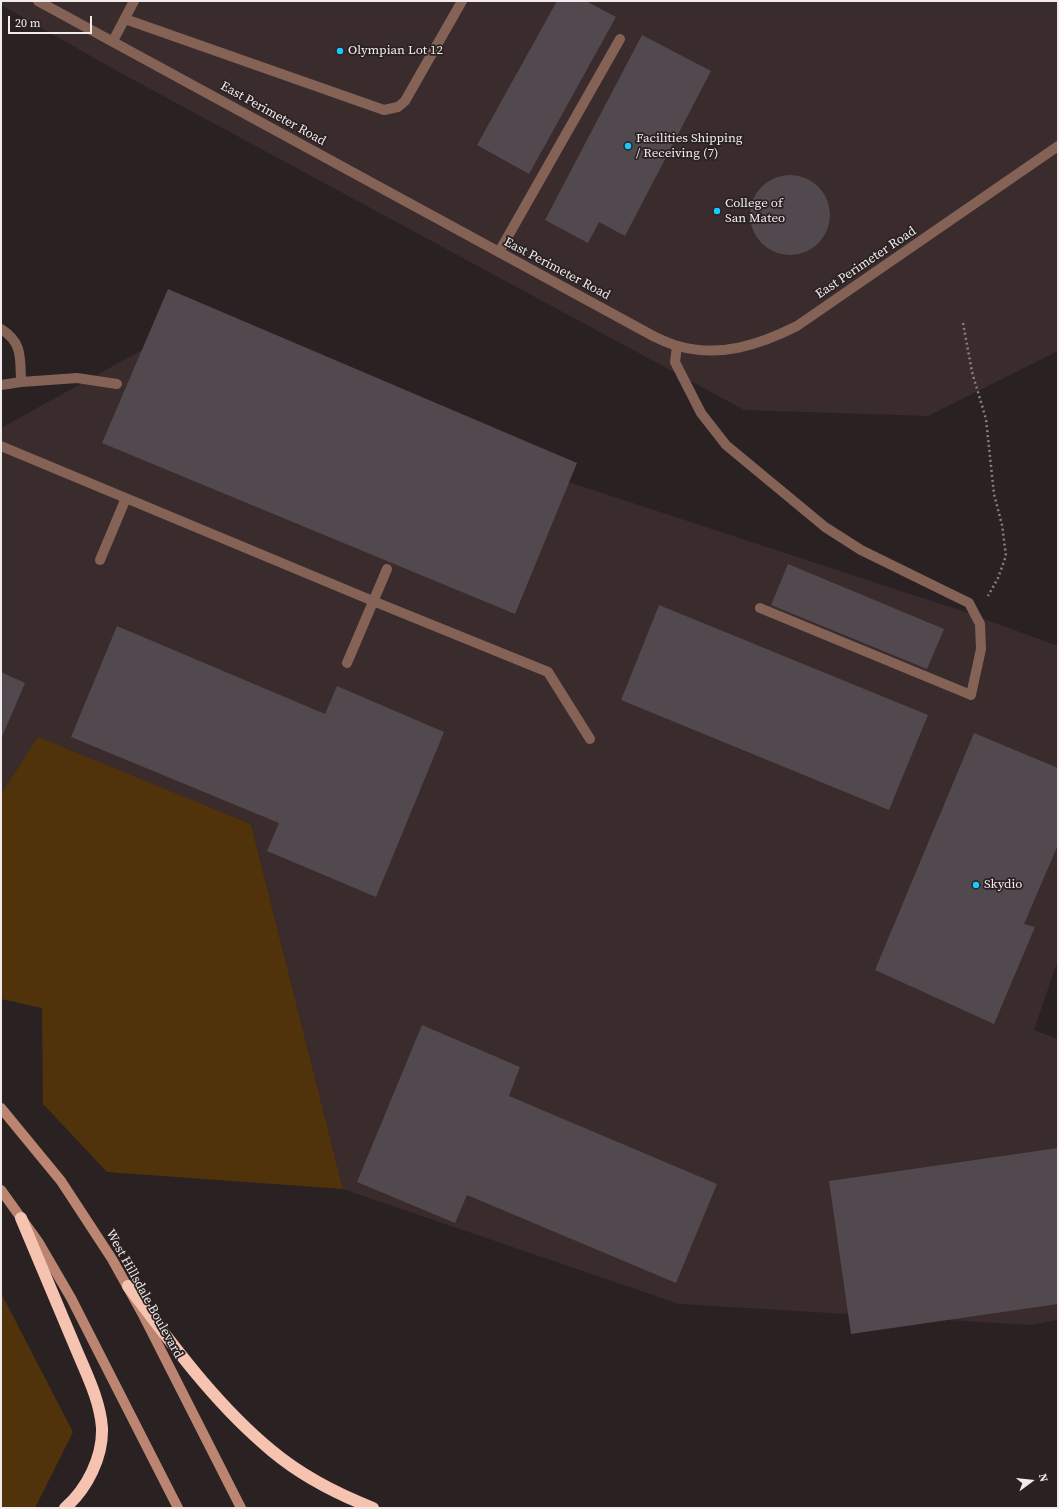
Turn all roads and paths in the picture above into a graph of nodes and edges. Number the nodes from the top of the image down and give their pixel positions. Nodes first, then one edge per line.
1 (38, 1) edge
2 (134, 1) edge
3 (462, 1) edge
4 (125, 19) junction
5 (620, 38) dead end
6 (113, 41) junction
7 (1058, 146) edge
8 (499, 252) junction
9 (963, 323) dead end
10 (1, 329) edge
11 (678, 346) junction
12 (21, 382) junction
13 (118, 384) dead end
14 (1, 385) edge
15 (1, 446) edge
16 (126, 498) junction
17 (100, 560) dead end
18 (387, 569) dead end
19 (373, 601) junction
20 (969, 603) junction
21 (760, 608) dead end
22 (347, 663) dead end
23 (590, 739) dead end
24 (1, 1108) edge
25 (1, 1190) edge
26 (22, 1218) junction
27 (128, 1286) junction
28 (65, 1508) edge
29 (178, 1508) edge
30 (241, 1508) edge
31 (373, 1508) edge

1 - 6 street, East Perimeter Road
2 - 4 street
3 - 4 street
4 - 6 street
5 - 8 street
6 - 8 street, East Perimeter Road
7 - 11 street, East Perimeter Road
8 - 11 street, East Perimeter Road
9 - 20 path
10 - 12 street
11 - 20 street
12 - 13 street
12 - 14 street
15 - 16 street
16 - 17 street
16 - 19 street
18 - 19 street
19 - 22 street
19 - 23 street
20 - 21 street
24 - 27 main road, West Hillsdale Boulevard
25 - 26 main road
26 - 28 highway
26 - 29 main road
27 - 30 main road, West Hillsdale Boulevard
27 - 31 highway

